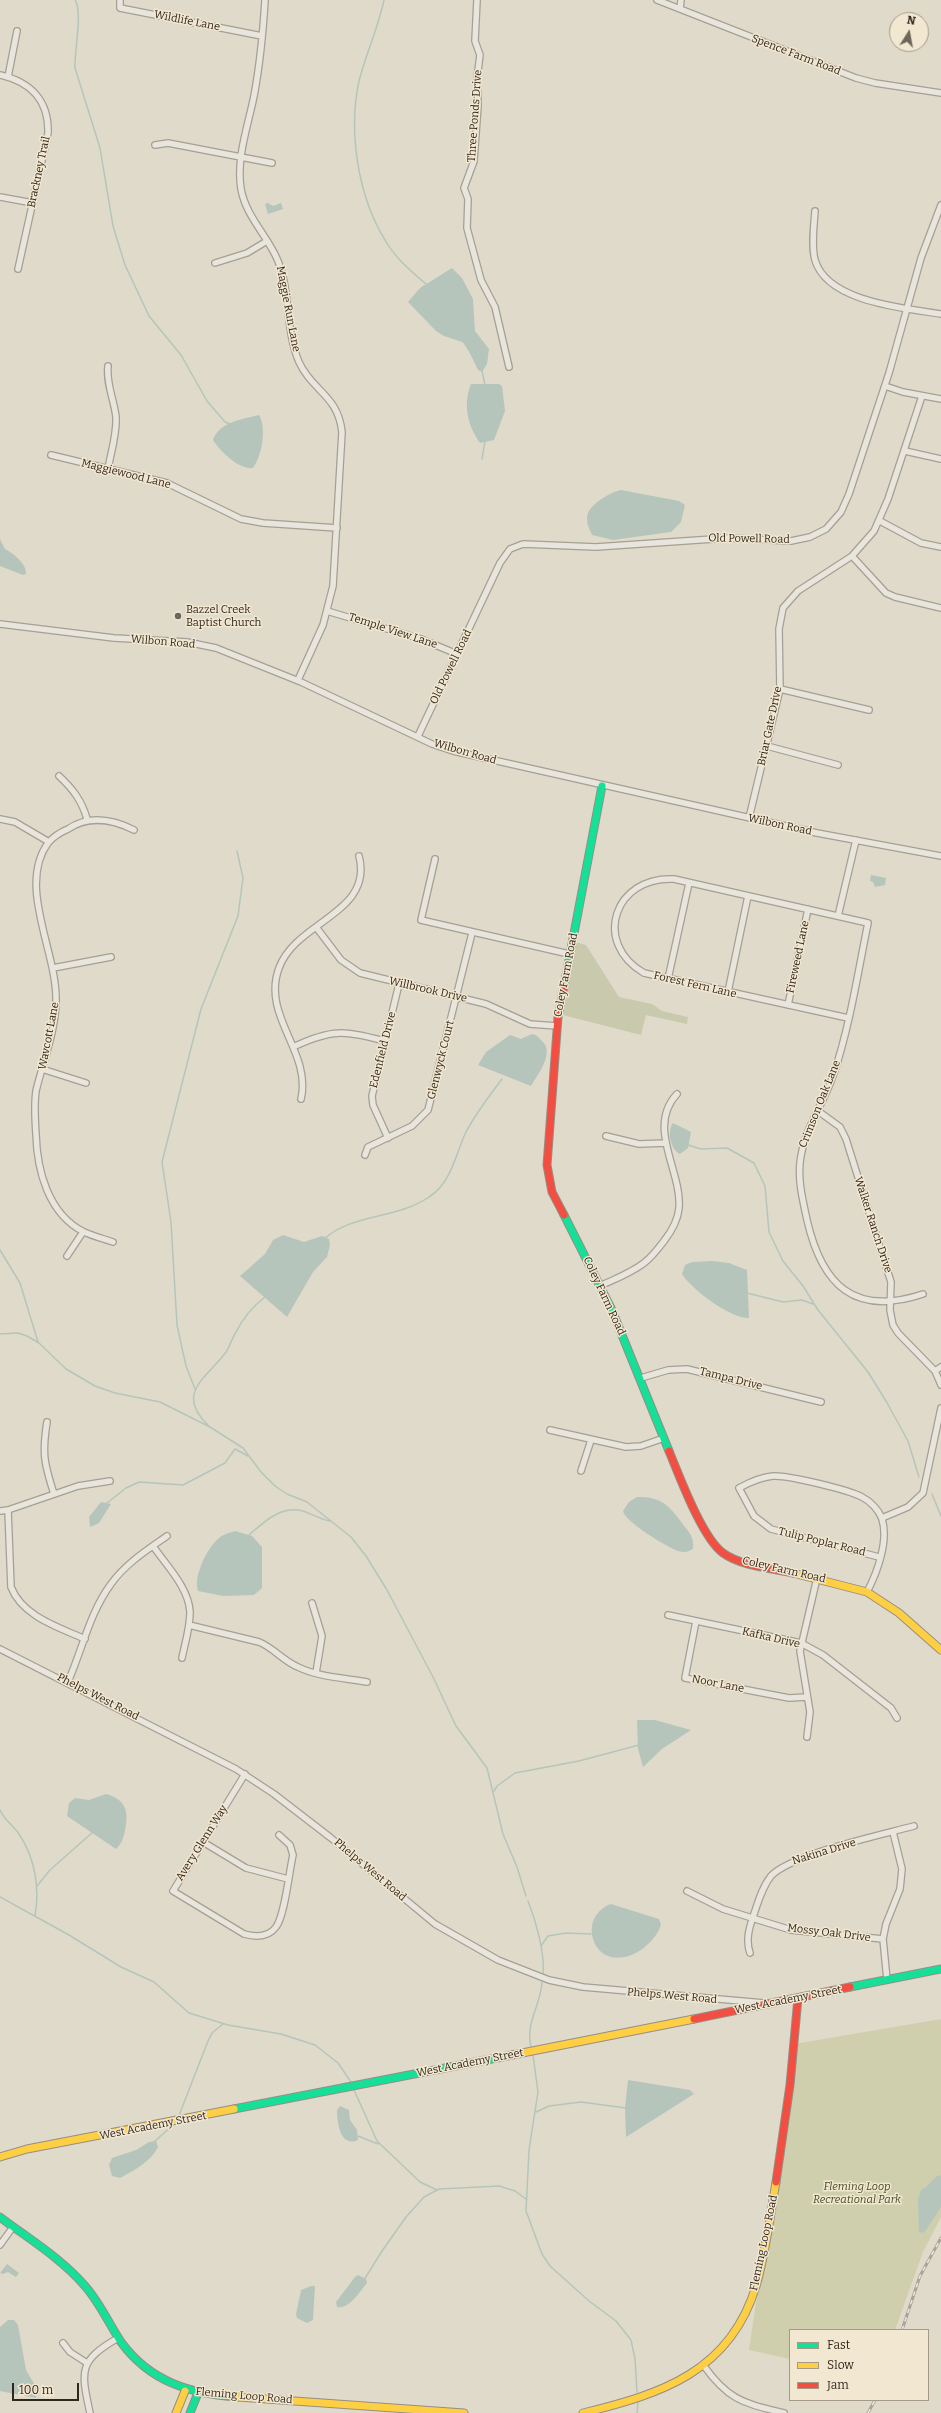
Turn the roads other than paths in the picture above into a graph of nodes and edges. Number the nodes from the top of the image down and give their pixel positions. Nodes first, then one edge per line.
1 (120, 0) edge
2 (265, 0) edge
3 (477, 0) edge
4 (657, 0) edge
5 (681, 0) edge
6 (680, 9) junction
7 (17, 30) dead end
8 (262, 36) junction
9 (0, 75) edge
10 (8, 77) junction
11 (941, 93) edge
12 (154, 145) dead end
13 (242, 157) junction
14 (272, 163) dead end
15 (0, 197) edge
16 (32, 203) junction
17 (941, 205) edge
18 (815, 210) dead end
19 (267, 241) junction
20 (215, 263) dead end
21 (18, 268) dead end
22 (907, 308) junction
23 (941, 314) edge
24 (108, 366) dead end
25 (509, 367) dead end
26 (885, 386) junction
27 (922, 396) junction
28 (941, 399) edge
29 (905, 451) junction
30 (51, 455) dead end
31 (941, 459) edge
32 (108, 469) junction
33 (880, 521) junction
34 (337, 528) junction
35 (941, 547) edge
36 (852, 556) junction
37 (941, 608) edge
38 (327, 611) junction
39 (0, 624) edge
40 (457, 654) junction
41 (298, 680) junction
42 (780, 689) junction
43 (869, 710) dead end
44 (418, 736) junction
45 (767, 746) junction
46 (838, 765) dead end
47 (59, 776) dead end
48 (602, 786) junction
49 (749, 818) junction
50 (0, 819) edge
51 (87, 820) junction
52 (134, 830) dead end
53 (856, 840) junction
54 (49, 842) junction
55 (359, 856) dead end
56 (941, 856) edge
57 (435, 859) dead end
58 (689, 883) junction
59 (748, 896) junction
60 (808, 909) junction
61 (838, 916) junction
62 (868, 923) joint
63 (316, 927) junction
64 (472, 933) junction
65 (570, 954) junction
66 (111, 957) dead end
67 (53, 968) junction
68 (668, 979) junction
69 (399, 984) junction
70 (728, 992) junction
71 (457, 997) junction
72 (788, 1005) junction
73 (848, 1018) junction
74 (557, 1026) junction
75 (385, 1041) junction
76 (293, 1047) junction
77 (42, 1070) junction
78 (86, 1083) dead end
79 (677, 1094) dead end
80 (301, 1099) dead end
81 (818, 1111) junction
82 (606, 1136) dead end
83 (388, 1138) junction
84 (666, 1143) junction
85 (365, 1155) dead end
86 (83, 1232) junction
87 (113, 1242) dead end
88 (68, 1256) dead end
89 (600, 1286) junction
90 (923, 1294) dead end
91 (890, 1302) junction
92 (941, 1367) edge
93 (935, 1371) junction
94 (641, 1378) junction
95 (941, 1385) edge
96 (821, 1402) dead end
97 (941, 1408) edge
98 (47, 1422) dead end
99 (550, 1430) dead end
100 (664, 1438) junction
101 (592, 1440) junction
102 (581, 1471) dead end
103 (110, 1481) dead end
104 (54, 1494) junction
105 (8, 1510) junction
106 (0, 1511) edge
107 (882, 1518) junction
108 (167, 1536) dead end
109 (153, 1546) junction
110 (879, 1557) junction
111 (817, 1578) junction
112 (867, 1592) junction
113 (312, 1603) dead end
114 (668, 1615) dead end
115 (696, 1621) junction
116 (189, 1625) junction
117 (85, 1639) junction
118 (801, 1643) junction
119 (0, 1649) edge
120 (941, 1650) edge
121 (182, 1658) dead end
122 (316, 1673) junction
123 (68, 1682) junction
124 (367, 1682) dead end
125 (807, 1697) junction
126 (897, 1718) dead end
127 (807, 1737) dead end
128 (245, 1774) junction
129 (914, 1826) dead end
130 (893, 1832) junction
131 (280, 1835) dead end
132 (203, 1842) junction
133 (288, 1879) junction
134 (687, 1891) dead end
135 (752, 1919) junction
136 (883, 1939) junction
137 (750, 1953) dead end
138 (941, 1969) edge
139 (887, 1980) junction
140 (798, 1998) junction
141 (769, 2004) junction
142 (0, 2157) edge
143 (0, 2217) edge
144 (13, 2227) junction
145 (0, 2245) edge
146 (118, 2338) junction
147 (63, 2342) dead end
148 (87, 2363) junction
149 (704, 2366) junction
150 (185, 2391) junction
151 (198, 2394) junction
152 (90, 2413) edge
153 (176, 2413) edge
154 (190, 2413) edge
155 (464, 2413) edge
156 (583, 2413) edge
157 (784, 2413) edge

1 - 8 street, Wildlife Lane
2 - 8 street, Maggie Run Lane
3 - 25 street, Three Ponds Drive
4 - 6 street, Spence Farm Road
5 - 6 street
6 - 11 street, Spence Farm Road
7 - 10 street
8 - 13 street, Maggie Run Lane
9 - 10 street, Brackney Trail
10 - 16 street, Brackney Trail
12 - 13 street
13 - 14 street
13 - 19 street, Maggie Run Lane
15 - 16 street
16 - 21 street, Brackney Trail
17 - 22 street, Old Powell Road
18 - 22 street
19 - 20 street
19 - 34 street, Maggie Run Lane
22 - 23 street
22 - 26 street, Old Powell Road
24 - 32 street
26 - 27 street
26 - 40 street, Old Powell Road
27 - 28 street
27 - 29 street, Briar Gate Drive
29 - 31 street
29 - 33 street, Briar Gate Drive
30 - 32 street, Maggiewood Lane
32 - 34 street, Maggiewood Lane
33 - 35 street
33 - 36 street, Briar Gate Drive
34 - 38 street, Maggie Run Lane
36 - 37 street
36 - 42 street, Briar Gate Drive
38 - 40 street, Temple View Lane
38 - 41 street, Maggie Run Lane
39 - 41 street, Wilbon Road
40 - 44 street, Old Powell Road
41 - 44 street, Wilbon Road
42 - 43 street
42 - 45 street, Briar Gate Drive
44 - 48 street, Wilbon Road
45 - 46 street
45 - 49 street, Briar Gate Drive
47 - 51 street
48 - 49 street, Wilbon Road
48 - 65 street, Coley Farm Road
49 - 53 street, Wilbon Road
50 - 54 street
51 - 52 street, Wavcott Lane
51 - 54 street, Wavcott Lane
53 - 56 street, Wilbon Road
53 - 61 street
54 - 67 street, Wavcott Lane
55 - 63 street
57 - 64 street
58 - 59 street, Forest Fern Lane
58 - 68 street
58 - 68 street, Forest Fern Lane
59 - 60 street, Forest Fern Lane
59 - 70 street
60 - 61 street, Forest Fern Lane
60 - 72 street, Fireweed Lane
61 - 62 street, Forest Fern Lane
62 - 73 street, Crimson Oak Lane
63 - 69 street, Willbrook Drive
63 - 76 street
64 - 65 street
64 - 71 street, Glenwyck Court
65 - 74 street, Coley Farm Road
66 - 67 street
67 - 77 street, Wavcott Lane
68 - 70 street, Forest Fern Lane
69 - 71 street, Willbrook Drive
69 - 75 street, Edenfield Drive
70 - 72 street, Forest Fern Lane
71 - 74 street, Willbrook Drive
71 - 83 street, Glenwyck Court
72 - 73 street, Forest Fern Lane
73 - 81 street, Crimson Oak Lane
74 - 89 street, Coley Farm Road
75 - 76 street
75 - 83 street, Edenfield Drive
76 - 80 street
77 - 78 street
77 - 86 street, Wavcott Lane
79 - 84 street
81 - 91 street, Walker Ranch Drive
81 - 91 street, Crimson Oak Lane
82 - 84 street
83 - 85 street, Glenwyck Court
84 - 89 street
86 - 87 street, Wavcott Lane
86 - 88 street
89 - 94 street, Coley Farm Road
90 - 91 street, Crimson Oak Lane
91 - 93 street, Walker Ranch Drive
92 - 93 street
93 - 95 street, Walker Ranch Drive
94 - 96 street, Tampa Drive
94 - 100 street, Coley Farm Road
97 - 107 street
98 - 104 street
99 - 101 street
100 - 101 street
100 - 111 street, Coley Farm Road
101 - 102 street
103 - 104 street
104 - 105 street
105 - 106 street
105 - 117 street
107 - 110 street
107 - 110 street, Tulip Poplar Road
108 - 109 street
109 - 116 street
109 - 117 street
110 - 112 street
111 - 112 street, Coley Farm Road
111 - 118 street
112 - 120 street, Coley Farm Road
113 - 122 street
114 - 115 street, Kafka Drive
115 - 118 street, Kafka Drive
115 - 125 street, Noor Lane
116 - 121 street
116 - 122 street
117 - 123 street
118 - 125 street
118 - 126 street, Kafka Drive
119 - 123 street, Phelps West Road
122 - 124 street
123 - 128 street, Phelps West Road
125 - 127 street
128 - 132 street, Avery Glenn Way
128 - 141 street, Phelps West Road
129 - 130 street, Nakina Drive
130 - 135 street, Nakina Drive
130 - 136 street
131 - 133 street, Avery Glenn Way
132 - 133 street
132 - 133 street, Avery Glenn Way
134 - 135 street, Mossy Oak Drive
135 - 136 street, Mossy Oak Drive
135 - 137 street, Nakina Drive
136 - 139 street
138 - 139 street, West Academy Street
139 - 140 street, West Academy Street
140 - 141 street, West Academy Street
140 - 149 street, Fleming Loop Road
141 - 142 street, West Academy Street
143 - 144 street, Fleming Loop Road
144 - 145 street
144 - 146 street, Fleming Loop Road
146 - 148 street
146 - 150 street, Fleming Loop Road
147 - 148 street
148 - 152 street
149 - 156 street, Fleming Loop Road
149 - 157 street
150 - 151 street, Fleming Loop Road
150 - 153 street
151 - 154 street
151 - 155 street, Fleming Loop Road

